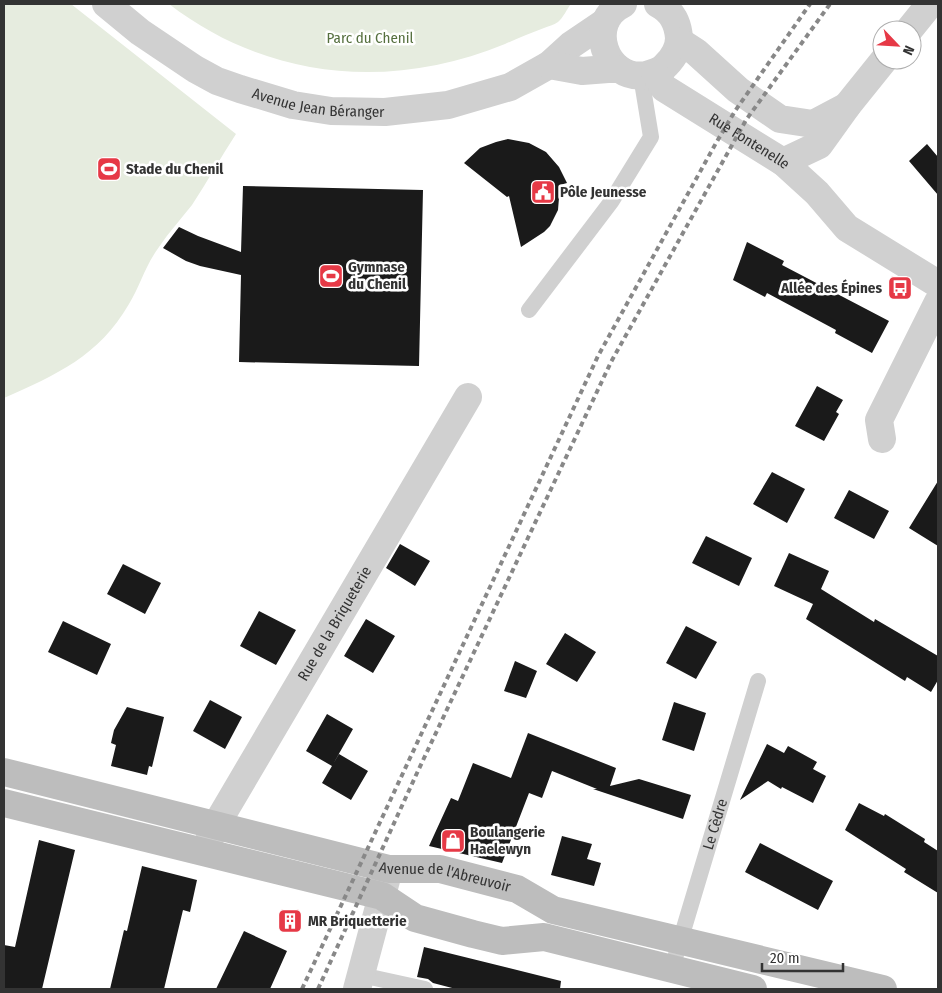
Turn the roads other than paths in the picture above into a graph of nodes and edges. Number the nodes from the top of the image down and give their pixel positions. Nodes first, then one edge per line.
1 (106, 4) edge
2 (930, 4) edge
3 (616, 9) edge
4 (675, 16) edge
5 (917, 20) edge
6 (549, 65) junction
7 (876, 70) edge
8 (638, 73) junction
9 (847, 106) junction
10 (783, 162) junction
11 (938, 284) edge
12 (938, 302) edge
13 (529, 310) dead end
14 (468, 397) dead end
15 (882, 439) dead end
16 (758, 681) dead end
17 (4, 772) edge
18 (4, 803) edge
19 (216, 825) junction
20 (203, 853) junction
21 (389, 869) junction
22 (382, 896) junction
23 (680, 940) junction
24 (672, 968) junction
25 (359, 982) edge
26 (425, 989) edge
27 (753, 989) edge
28 (883, 989) edge

1 - 6 street, Avenue Jean Béranger
2 - 5 street
3 - 6 street, Avenue Jean Béranger
3 - 8 street, Rue Fontenelle
4 - 8 street
4 - 9 street, Rue Fontenelle
6 - 8 street
7 - 9 street
8 - 10 street, Rue Fontenelle
8 - 13 lane
9 - 10 street, Rue Fontenelle
10 - 11 street
12 - 15 street
14 - 19 street, Rue de la Briqueterie
16 - 23 lane, Le Cèdre
17 - 19 street, Avenue de l'Abreuvoir
18 - 20 street, Avenue de l'Abreuvoir
19 - 20 street, Rue de la Briqueterie
19 - 21 street, Avenue de l'Abreuvoir
20 - 22 street, Avenue de l'Abreuvoir
21 - 22 street
21 - 23 street, Avenue de l'Abreuvoir
22 - 24 street, Avenue de l'Abreuvoir
22 - 25 street
23 - 24 lane, Le Cèdre
23 - 28 street, Avenue de l'Abreuvoir
24 - 27 street, Avenue de l'Abreuvoir
25 - 26 lane

